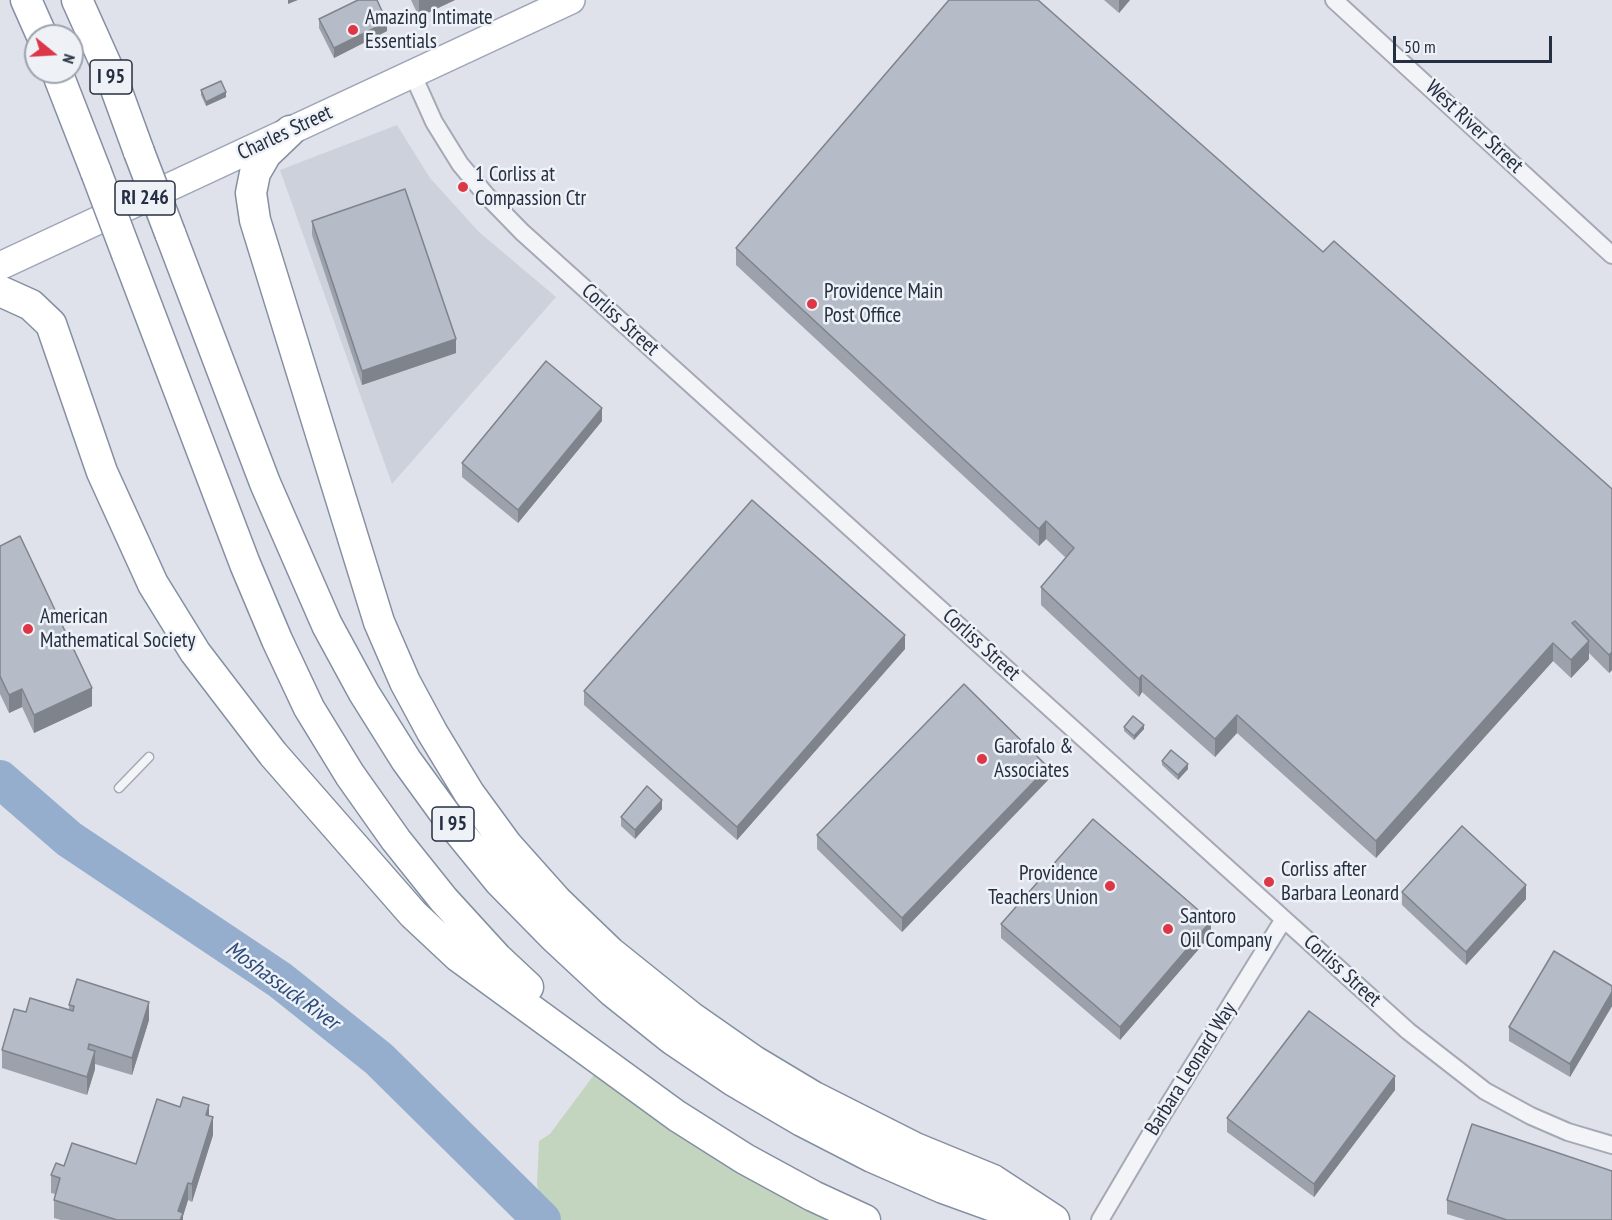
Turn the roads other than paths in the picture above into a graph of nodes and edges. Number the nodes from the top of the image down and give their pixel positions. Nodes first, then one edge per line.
1 (571, 0) edge
2 (1334, 0) edge
3 (77, 2) edge
4 (412, 73) junction
5 (62, 84) edge
6 (290, 131) junction
7 (1612, 255) edge
8 (0, 266) edge
9 (0, 291) edge
10 (149, 757) dead end
11 (119, 788) dead end
12 (1284, 919) junction
13 (612, 1068) junction
14 (1612, 1145) edge
15 (865, 1220) edge
16 (1033, 1220) edge
17 (1054, 1220) edge
18 (1100, 1220) edge

1 - 4 main road, Charles Street / RI 246
2 - 7 street, West River Street
3 - 16 highway, I 95, bridge
4 - 6 main road, Charles Street / RI 246
4 - 12 street, Corliss Street
5 - 13 highway, I 95, bridge
6 - 8 main road, Charles Street / RI 246
6 - 17 highway
9 - 13 highway
10 - 11 lane
12 - 14 street, Corliss Street
12 - 18 street, Barbara Leonard Way
13 - 15 highway, I 95

